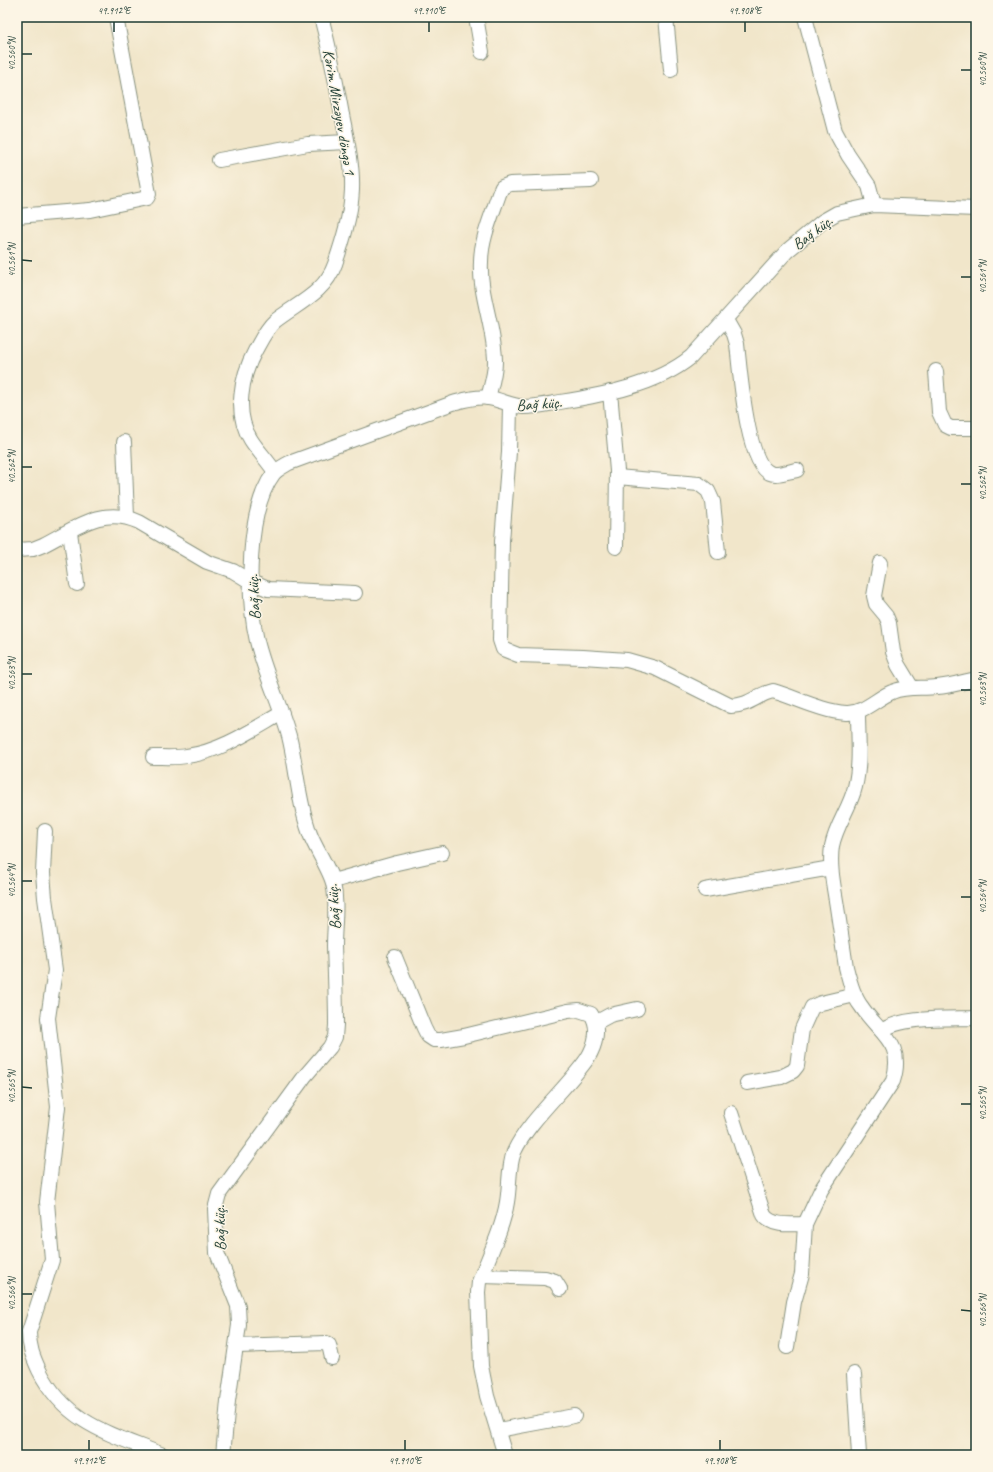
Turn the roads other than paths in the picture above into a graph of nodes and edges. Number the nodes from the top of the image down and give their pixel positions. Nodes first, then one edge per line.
1 (116, 17) edge
2 (321, 17) edge
3 (476, 17) edge
4 (666, 17) edge
5 (805, 17) edge
6 (482, 52) dead end
7 (671, 70) dead end
8 (347, 142) junction
9 (219, 160) dead end
10 (591, 181) dead end
11 (874, 205) junction
12 (976, 209) edge
13 (17, 216) edge
14 (726, 320) junction
15 (936, 371) dead end
16 (610, 392) junction
17 (488, 398) junction
18 (510, 405) junction
19 (976, 428) edge
20 (124, 442) dead end
21 (797, 470) dead end
22 (276, 472) junction
23 (617, 477) junction
24 (127, 517) junction
25 (70, 532) junction
26 (616, 547) dead end
27 (17, 550) edge
28 (718, 552) dead end
29 (880, 563) dead end
30 (251, 582) junction
31 (77, 584) dead end
32 (355, 593) dead end
33 (976, 679) edge
34 (912, 688) junction
35 (858, 712) junction
36 (282, 713) junction
37 (153, 757) dead end
38 (45, 831) dead end
39 (442, 853) dead end
40 (831, 868) junction
41 (333, 881) junction
42 (705, 890) dead end
43 (395, 957) dead end
44 (855, 995) junction
45 (637, 1009) dead end
46 (976, 1018) edge
47 (597, 1022) junction
48 (882, 1031) junction
49 (747, 1084) dead end
50 (731, 1113) dead end
51 (806, 1224) junction
52 (482, 1276) junction
53 (560, 1289) dead end
54 (23, 1332) edge
55 (237, 1346) junction
56 (787, 1347) dead end
57 (332, 1358) dead end
58 (854, 1374) dead end
59 (574, 1416) dead end
60 (498, 1430) junction
61 (163, 1455) edge
62 (223, 1455) edge
63 (505, 1455) edge
64 (859, 1455) edge

1 - 13 street
2 - 8 street, Kərim Mirzəyev döngə 1
3 - 6 street
4 - 7 street
5 - 11 street
8 - 9 street
8 - 22 street, Kərim Mirzəyev döngə 1
10 - 17 street
11 - 12 street, Bağ küç.
11 - 14 street, Bağ küç.
14 - 16 street, Bağ küç.
14 - 21 street
15 - 19 street
16 - 18 street, Bağ küç.
16 - 23 street
17 - 18 street, Bağ küç.
17 - 22 street, Bağ küç.
18 - 35 street
20 - 24 street
22 - 30 street, Bağ küç.
23 - 26 street
23 - 28 street
24 - 25 street
24 - 30 street
25 - 27 street
25 - 31 street
29 - 34 street
30 - 32 street
30 - 36 street, Bağ küç.
33 - 34 street
34 - 35 street
35 - 40 street
36 - 37 street
36 - 41 street, Bağ küç.
38 - 54 street
39 - 41 street
40 - 42 street
40 - 44 street
41 - 55 street, Bağ küç.
43 - 47 street
44 - 48 street
44 - 49 street
45 - 47 street
46 - 48 street
47 - 52 street
48 - 51 street
50 - 51 street
51 - 56 street
52 - 53 street
52 - 60 street
54 - 61 street
55 - 57 street
55 - 62 street, Bağ küç.
58 - 64 street
59 - 60 street
60 - 63 street

